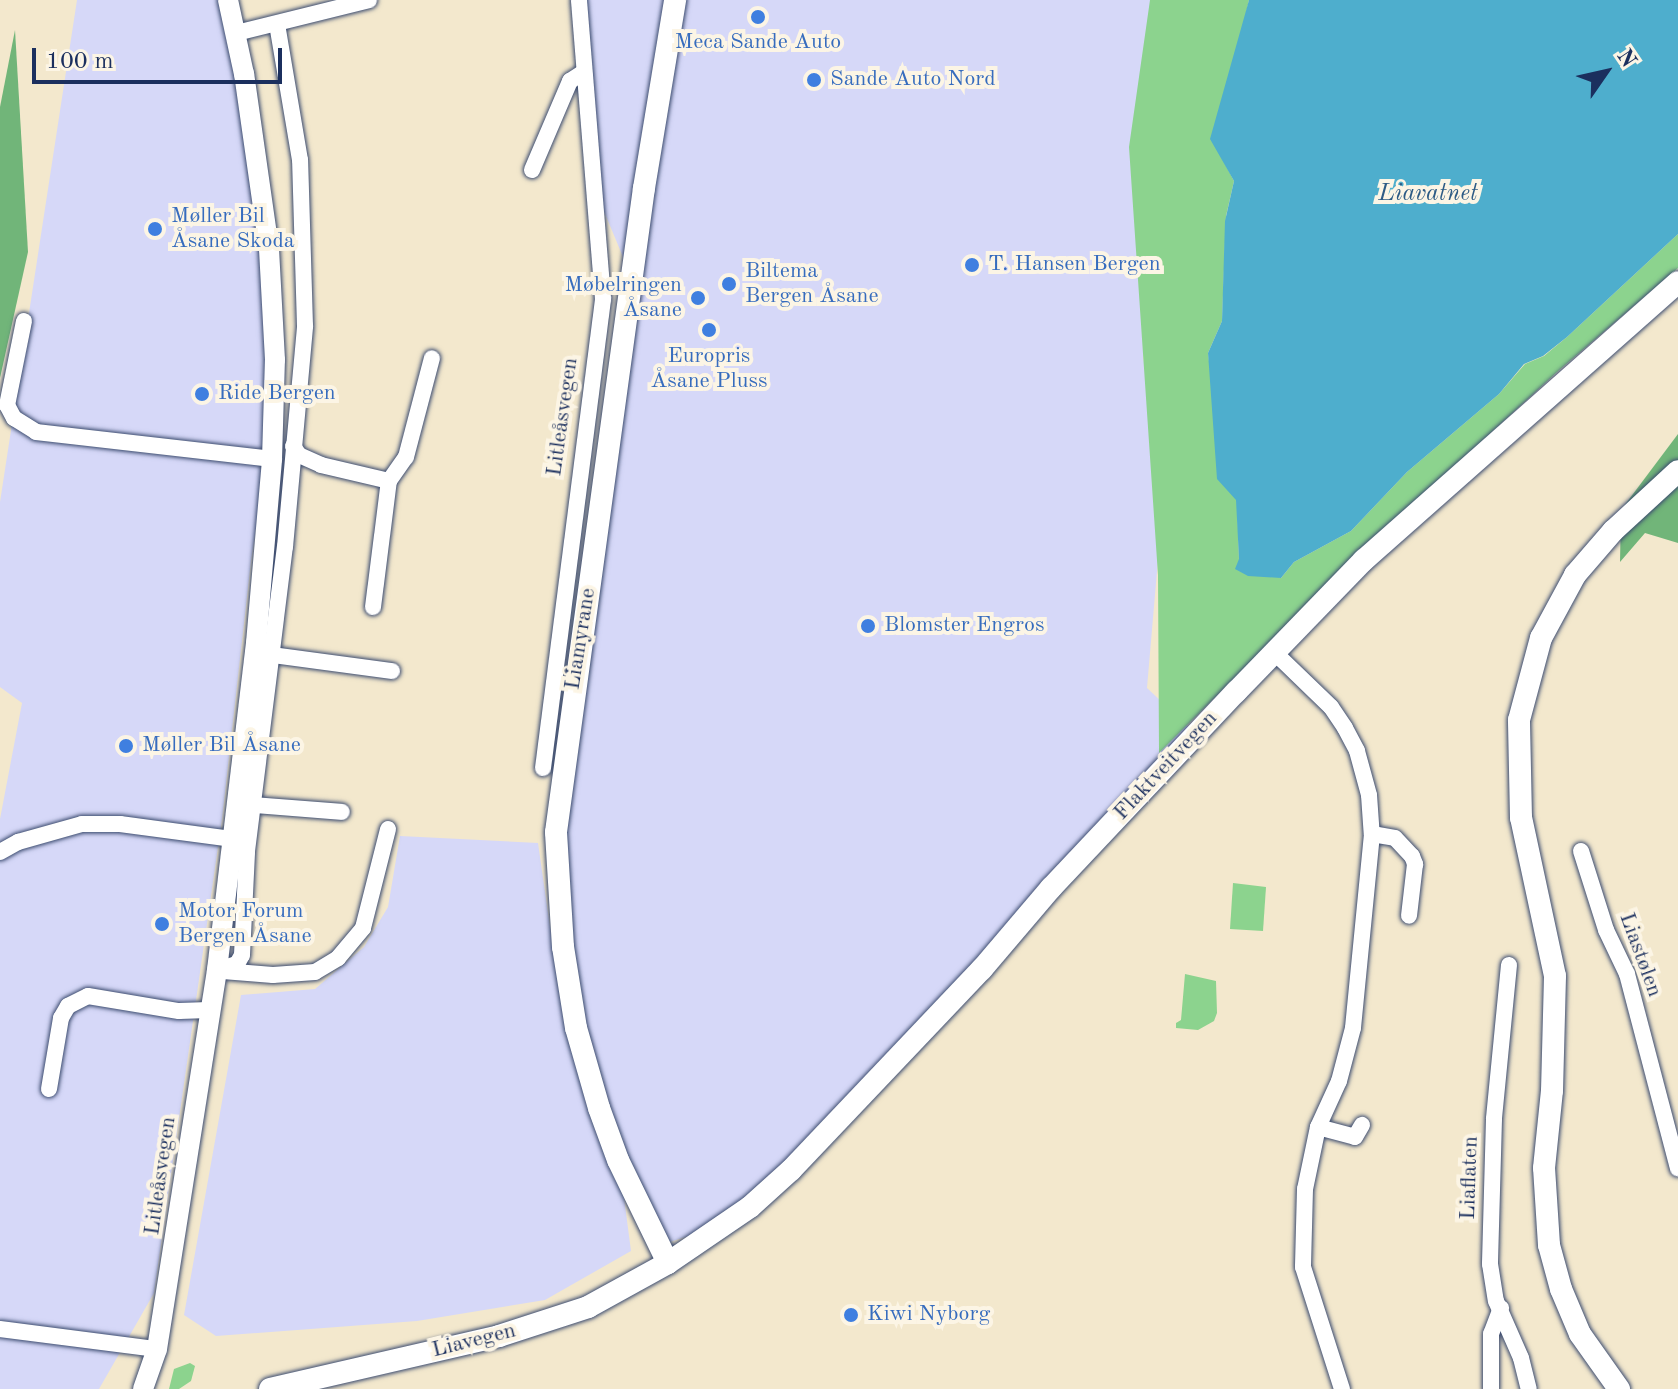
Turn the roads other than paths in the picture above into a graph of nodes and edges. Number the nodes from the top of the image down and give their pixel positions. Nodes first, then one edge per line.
1 (228, 0) edge
2 (369, 0) edge
3 (579, 0) edge
4 (675, 0) edge
5 (277, 24) junction
6 (236, 33) junction
7 (584, 72) junction
8 (532, 170) dead end
9 (1678, 282) edge
10 (24, 321) dead end
11 (432, 358) dead end
12 (293, 446) junction
13 (272, 459) junction
14 (1678, 471) edge
15 (389, 481) junction
16 (373, 607) dead end
17 (1274, 652) junction
18 (272, 655) junction
19 (392, 671) dead end
20 (543, 768) dead end
21 (254, 805) junction
22 (342, 812) dead end
23 (388, 829) dead end
24 (1372, 834) junction
25 (233, 839) junction
26 (1581, 851) dead end
27 (0, 852) edge
28 (1409, 916) dead end
29 (1509, 965) dead end
30 (217, 970) junction
31 (209, 1010) junction
32 (49, 1089) dead end
33 (1362, 1125) dead end
34 (1318, 1127) junction
35 (1678, 1168) edge
36 (668, 1263) junction
37 (1501, 1308) junction
38 (0, 1329) edge
39 (157, 1349) junction
40 (143, 1389) edge
41 (270, 1389) edge
42 (1342, 1389) edge
43 (1491, 1389) edge
44 (1529, 1389) edge
45 (1619, 1389) edge

1 - 6 street, Litleåsvegen
2 - 5 street
3 - 7 street, Litleåsvegen
4 - 36 main road, Liamyrane
5 - 6 street
5 - 12 street
6 - 13 street, Litleåsvegen
7 - 8 street
7 - 20 street, Litleåsvegen
9 - 17 main road, Flaktveitvegen
10 - 13 street
11 - 15 street
12 - 15 street
12 - 18 street
13 - 25 street, Litleåsvegen
14 - 45 main road
15 - 16 street
17 - 24 street
17 - 36 main road, Flaktveitvegen
18 - 19 street
18 - 21 street
21 - 22 street
21 - 30 street
23 - 30 street
24 - 28 street
24 - 34 street
25 - 27 street
25 - 30 street, Litleåsvegen
26 - 35 street, Liastølen
29 - 37 street, Liaflaten
30 - 31 street, Litleåsvegen
31 - 32 street
31 - 39 street, Litleåsvegen
33 - 34 street
34 - 42 street
36 - 41 main road, Liavegen
37 - 43 street, Liaflaten
37 - 44 street
38 - 39 street
39 - 40 street, Litleåsvegen

